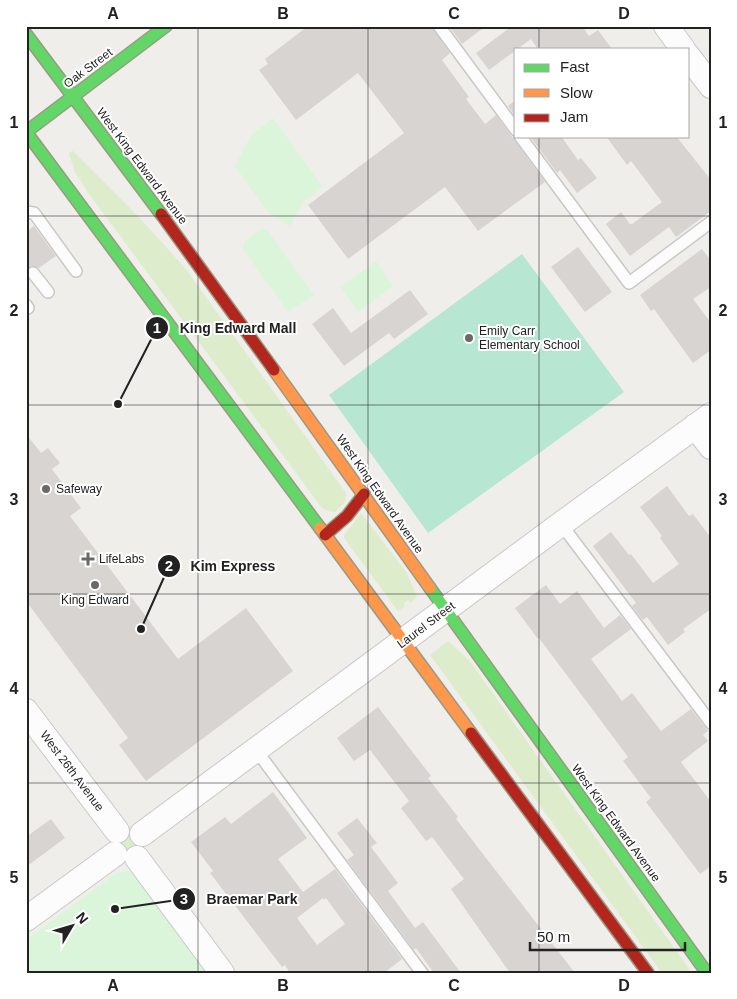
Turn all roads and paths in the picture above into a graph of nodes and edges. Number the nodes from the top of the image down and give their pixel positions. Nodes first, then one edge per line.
1 (166, 26) edge
2 (439, 26) edge
3 (666, 26) edge
4 (26, 34) edge
5 (682, 48) edge
6 (690, 59) edge
7 (711, 86) edge
8 (73, 97) junction
9 (514, 127) edge
10 (26, 132) edge
11 (521, 138) edge
12 (26, 212) edge
13 (711, 222) edge
14 (76, 271) dead end
15 (33, 273) dead end
16 (48, 292) dead end
17 (703, 421) edge
18 (711, 447) edge
19 (364, 494) junction
20 (561, 524) junction
21 (325, 535) junction
22 (446, 610) junction
23 (404, 641) junction
24 (26, 710) edge
25 (711, 723) edge
26 (256, 750) junction
27 (117, 831) junction
28 (142, 834) junction
29 (126, 856) junction
30 (26, 919) edge
31 (222, 973) edge
32 (422, 973) edge
33 (648, 973) edge
34 (707, 973) edge

1 - 8 main road, Oak Street
2 - 9 lane
3 - 5 street
4 - 8 main road, West King Edward Avenue
6 - 7 street
8 - 10 main road, Oak Street
8 - 19 main road, West King Edward Avenue
10 - 21 main road
11 - 13 lane
12 - 14 lane
15 - 16 lane
17 - 18 street
17 - 20 street, Laurel Street
19 - 21 main road
19 - 22 main road, West King Edward Avenue
20 - 22 street, Laurel Street
20 - 25 lane
21 - 23 main road
22 - 23 street, Laurel Street
22 - 34 main road, West King Edward Avenue
23 - 26 street, Laurel Street
23 - 33 main road
24 - 27 street, West 26th Avenue
26 - 28 street, Laurel Street
26 - 32 lane
27 - 28 street
27 - 29 street
28 - 29 street
29 - 30 street
29 - 31 street

